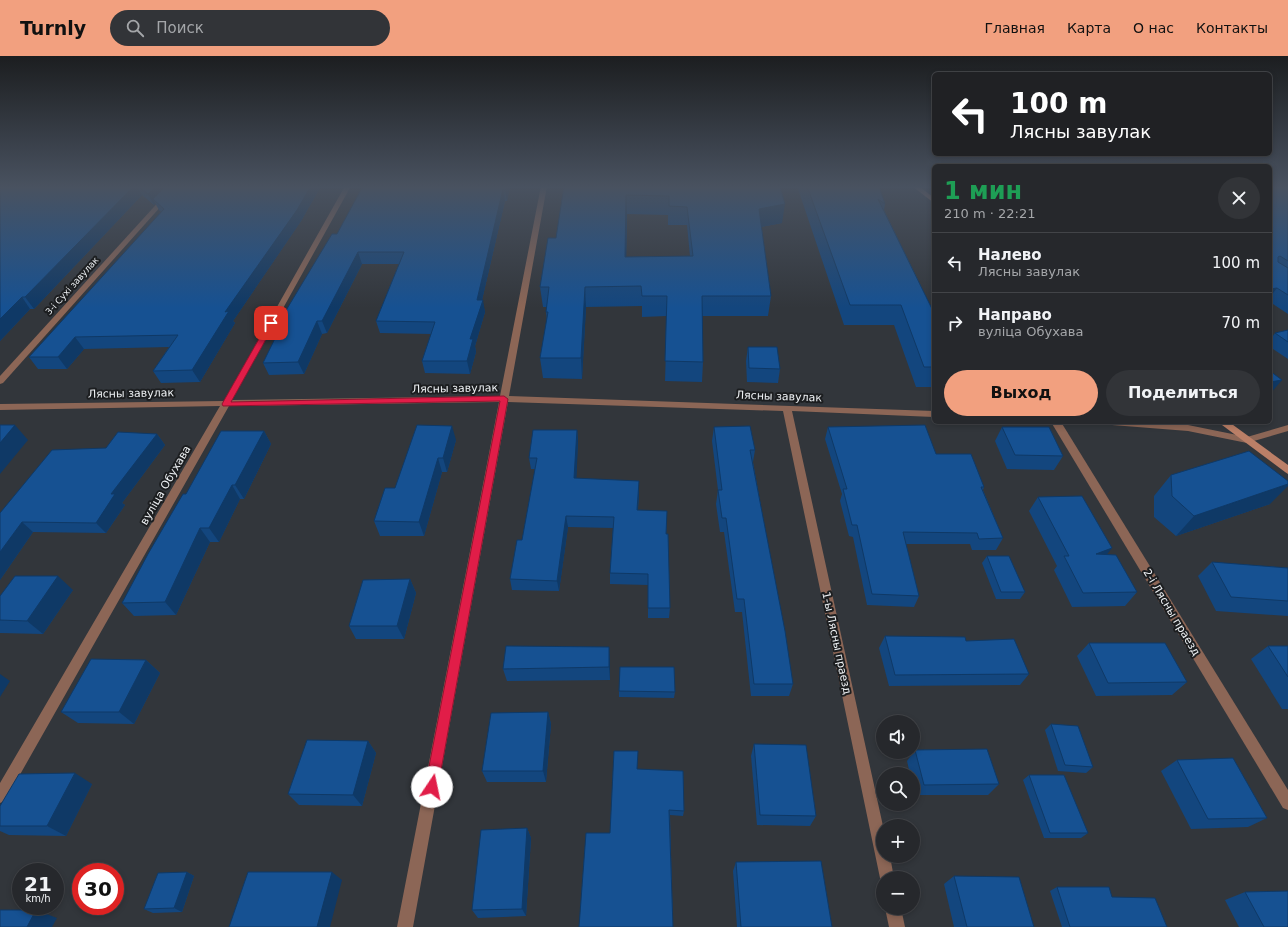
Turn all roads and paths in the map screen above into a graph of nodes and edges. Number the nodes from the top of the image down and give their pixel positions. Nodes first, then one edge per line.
1 (139, 227) edge
2 (325, 227) edge
3 (536, 227) edge
4 (0, 381) edge
5 (504, 399) junction
6 (226, 404) junction
7 (0, 407) edge
8 (787, 409) junction
9 (932, 414) edge
10 (1057, 424) edge
11 (1137, 424) edge
12 (1226, 424) edge
13 (1288, 428) edge
14 (1247, 440) junction
15 (1288, 470) edge
16 (0, 796) edge
17 (1288, 803) edge
18 (886, 871) edge
19 (894, 915) edge
20 (405, 927) edge
21 (897, 927) edge

1 - 4 street, 3-і Сухі завулак
2 - 6 street, вуліца Обухава
3 - 5 street
5 - 6 street, Лясны завулак
5 - 8 street, Лясны завулак
5 - 20 street
6 - 7 street, Лясны завулак
6 - 16 street, вуліца Обухава
8 - 9 street, Лясны завулак
8 - 18 street, 1-ы Лясны праезд
10 - 17 street, 2-і Лясны праезд
11 - 14 street
12 - 14 main road
13 - 14 street
14 - 15 main road
19 - 21 street

